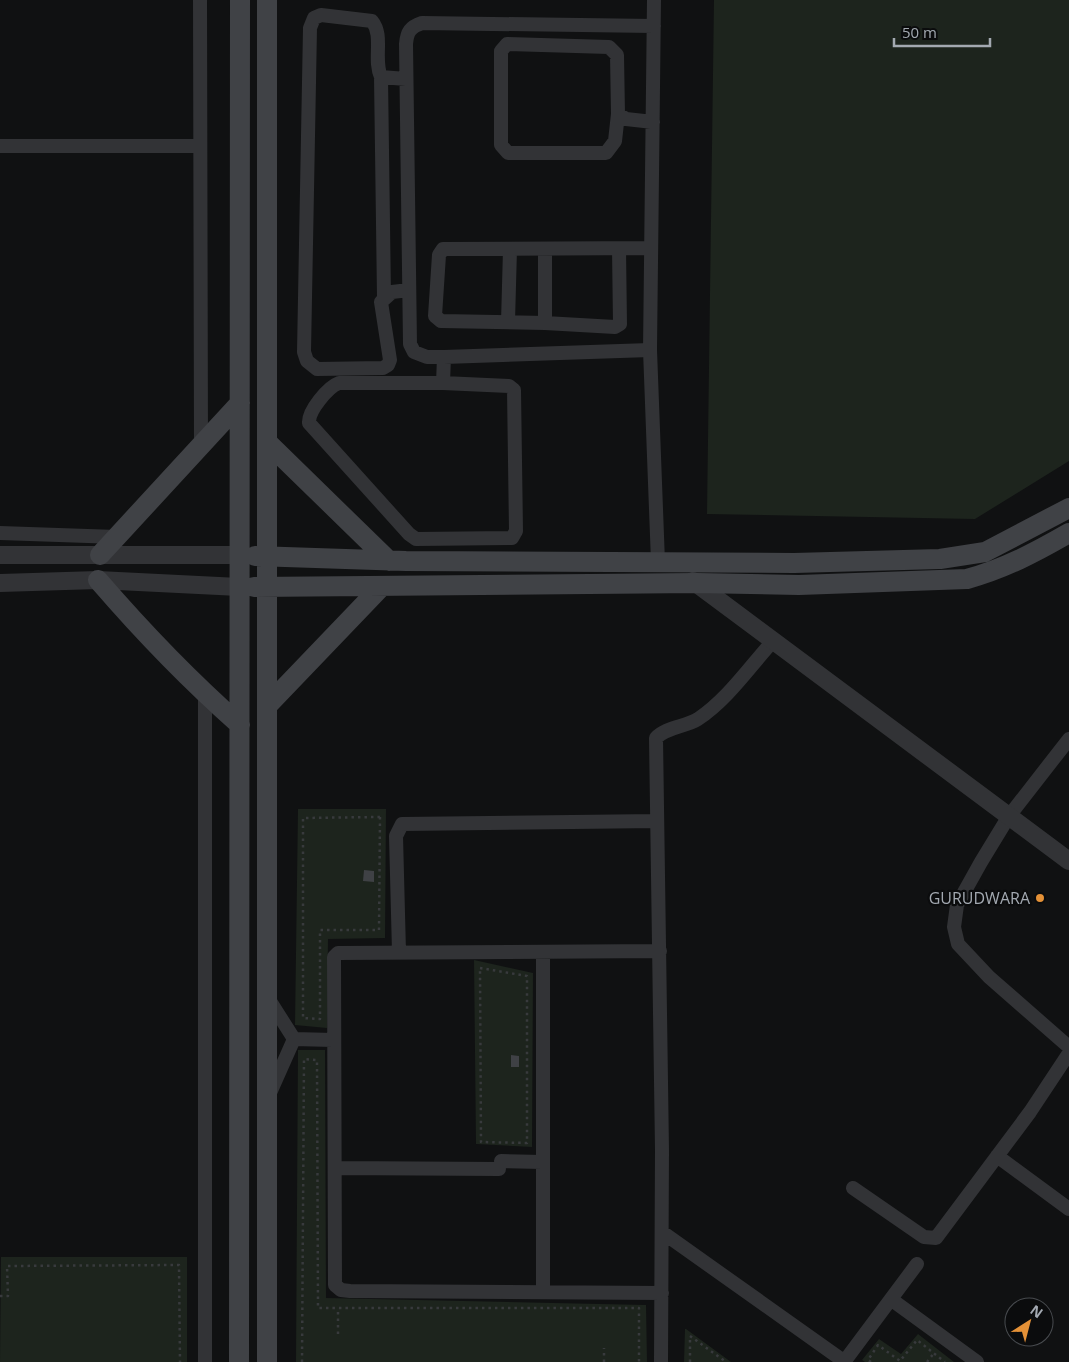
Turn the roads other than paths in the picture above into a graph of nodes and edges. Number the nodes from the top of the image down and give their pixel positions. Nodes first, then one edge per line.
1 (200, 0) edge
2 (240, 0) edge
3 (267, 0) edge
4 (654, 0) edge
5 (654, 26) junction
6 (381, 77) junction
7 (406, 79) junction
8 (618, 114) junction
9 (652, 122) junction
10 (0, 146) edge
11 (200, 146) junction
12 (619, 248) junction
13 (651, 248) junction
14 (510, 249) junction
15 (545, 249) junction
16 (409, 290) junction
17 (384, 297) junction
18 (508, 322) junction
19 (545, 323) junction
20 (650, 350) junction
21 (444, 357) junction
22 (443, 383) junction
23 (240, 403) junction
24 (267, 442) junction
25 (201, 446) junction
26 (1069, 508) edge
27 (0, 533) edge
28 (1069, 533) edge
29 (117, 537) junction
30 (0, 555) edge
31 (100, 555) junction
32 (240, 555) junction
33 (267, 556) junction
34 (389, 561) junction
35 (658, 562) junction
36 (98, 580) junction
37 (0, 582) edge
38 (696, 583) junction
39 (382, 586) junction
40 (239, 587) junction
41 (267, 587) junction
42 (774, 640) junction
43 (205, 694) junction
44 (267, 706) junction
45 (240, 725) junction
46 (1069, 739) edge
47 (1009, 816) junction
48 (657, 821) junction
49 (1069, 861) edge
50 (660, 951) junction
51 (399, 952) junction
52 (543, 952) junction
53 (267, 998) junction
54 (294, 1039) junction
55 (333, 1040) junction
56 (1069, 1047) edge
57 (1069, 1054) edge
58 (267, 1098) junction
59 (997, 1156) junction
60 (542, 1162) junction
61 (336, 1168) junction
62 (852, 1188) dead end
63 (1069, 1209) edge
64 (662, 1232) junction
65 (917, 1264) dead end
66 (543, 1291) junction
67 (662, 1293) junction
68 (892, 1300) junction
69 (205, 1362) edge
70 (239, 1362) edge
71 (267, 1362) edge
72 (661, 1362) edge
73 (844, 1362) edge
74 (977, 1362) edge

1 - 11 street
2 - 23 main road
3 - 24 main road
4 - 5 street
5 - 7 street
5 - 9 street
6 - 7 street
6 - 17 street
6 - 17 street
7 - 16 street
8 - 8 street
8 - 9 street
9 - 13 street
10 - 11 street
11 - 25 street
12 - 13 street
12 - 15 street
12 - 19 street
13 - 20 street
14 - 15 street
14 - 18 street
14 - 18 street
15 - 19 street
16 - 17 street
16 - 21 street
18 - 19 street
20 - 21 street
20 - 35 street
21 - 22 street
22 - 22 street
23 - 25 main road
23 - 32 main road
24 - 33 main road
24 - 34 main road
25 - 29 main road
26 - 35 main road
27 - 29 street
28 - 38 main road
29 - 31 main road
30 - 31 street
31 - 32 street
32 - 33 main road
32 - 40 main road
33 - 34 main road
33 - 41 main road
34 - 35 main road
35 - 38 street
36 - 37 street
36 - 40 street
36 - 43 main road
38 - 39 main road
38 - 42 street
39 - 41 main road
39 - 44 main road
40 - 41 main road
40 - 45 main road
41 - 44 main road
42 - 47 street
42 - 48 street
43 - 45 main road
43 - 69 street
44 - 53 main road
45 - 70 main road
46 - 47 street
47 - 49 street
47 - 56 street
48 - 50 street
48 - 51 street
50 - 52 street
50 - 64 street
51 - 52 street
51 - 55 street
52 - 60 street
53 - 54 street
53 - 58 main road
54 - 55 street
54 - 58 street
55 - 61 street
57 - 59 street
58 - 71 main road
59 - 62 street
59 - 63 street
60 - 61 street
60 - 66 street
61 - 66 street
64 - 67 street
64 - 73 street
65 - 68 street
66 - 67 street
67 - 72 street
68 - 73 street
68 - 74 street

